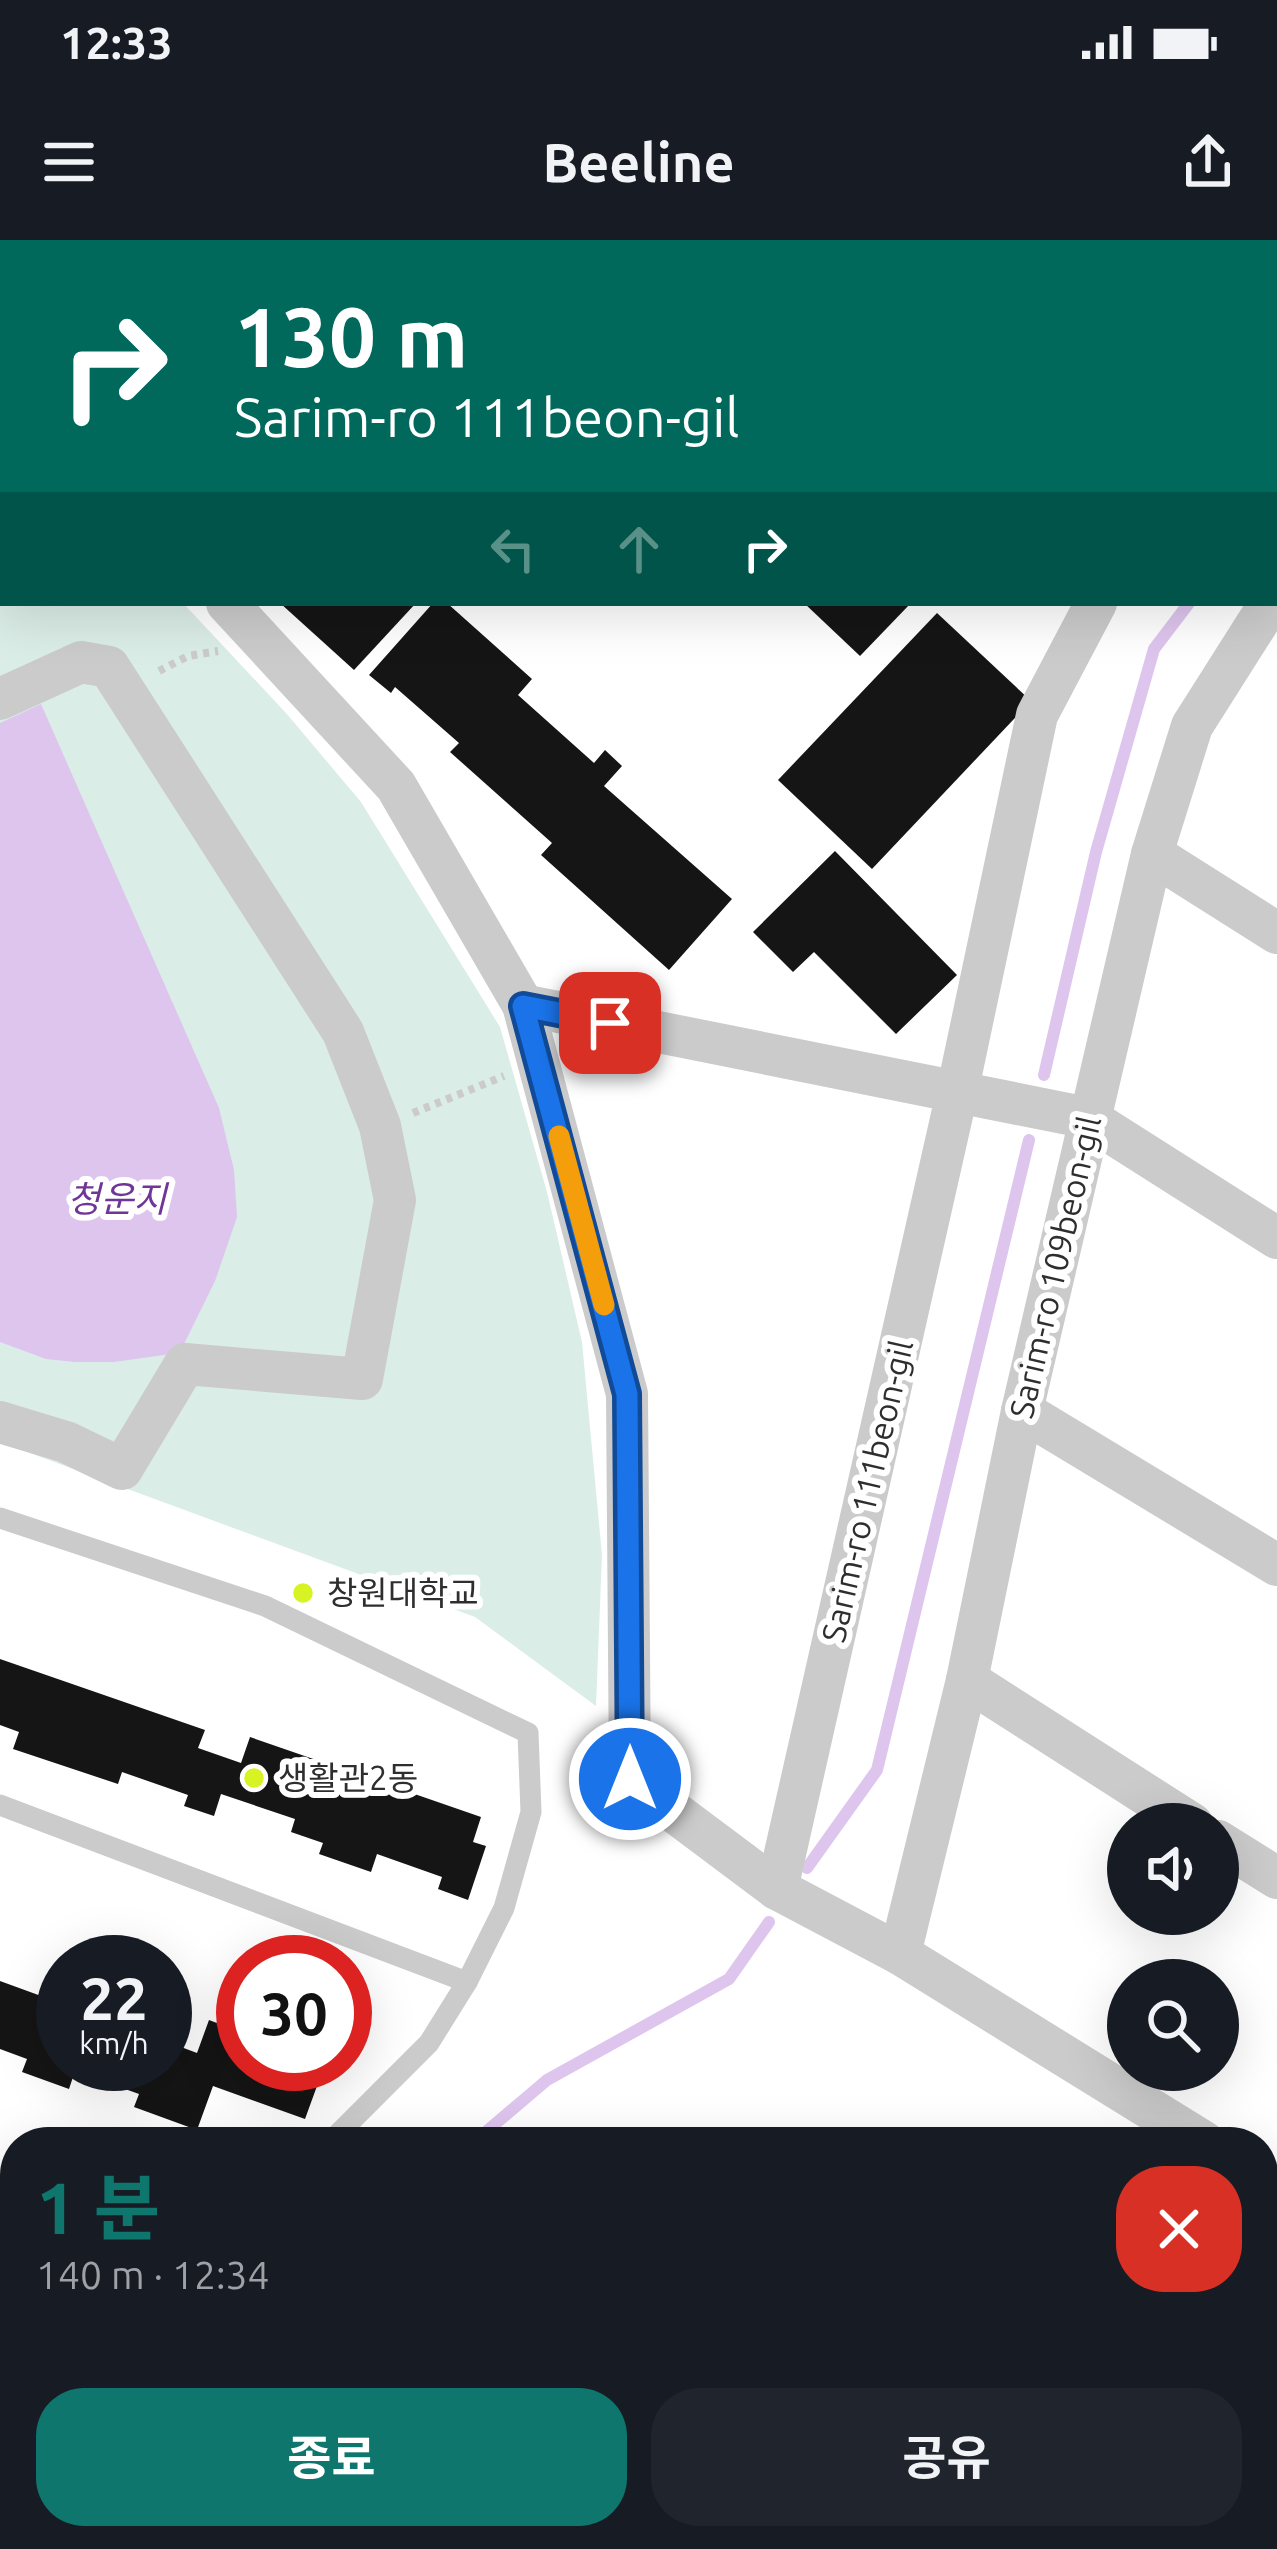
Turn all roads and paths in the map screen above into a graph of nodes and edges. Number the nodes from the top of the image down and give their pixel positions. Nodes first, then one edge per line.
1 (230, 606) edge
2 (1094, 606) edge
3 (1270, 614) edge
4 (258, 637) junction
5 (123, 689) junction
6 (0, 699) edge
7 (1152, 854) junction
8 (1277, 933) edge
9 (523, 1006) junction
10 (539, 1062) junction
11 (957, 1093) junction
12 (1088, 1118) junction
13 (380, 1126) junction
14 (1277, 1238) edge
15 (1022, 1411) junction
16 (0, 1422) edge
17 (0, 1518) edge
18 (1277, 1565) edge
19 (967, 1680) junction
20 (1159, 1803) edge
21 (0, 1805) edge
22 (1239, 1854) edge
23 (1277, 1878) edge
24 (777, 1889) junction
25 (900, 1954) junction
26 (467, 1982) junction
27 (345, 2127) edge
28 (1180, 2127) edge

1 - 4 street
2 - 11 street, Sarim-ro 111beon-gil
3 - 7 street, Sarim-ro 109beon-gil
4 - 5 path
4 - 9 street
5 - 6 street
5 - 13 street
7 - 8 street
7 - 12 street, Sarim-ro 109beon-gil
9 - 10 street
9 - 11 street
10 - 13 path
10 - 24 street
11 - 12 street
11 - 24 street, Sarim-ro 111beon-gil
12 - 14 street
12 - 15 street, Sarim-ro 109beon-gil
13 - 16 street
15 - 18 street
15 - 19 street, Sarim-ro 109beon-gil
17 - 26 lane
19 - 20 street
19 - 25 street, Sarim-ro 109beon-gil
21 - 26 lane
22 - 23 street
24 - 25 street
25 - 28 street
26 - 27 lane

